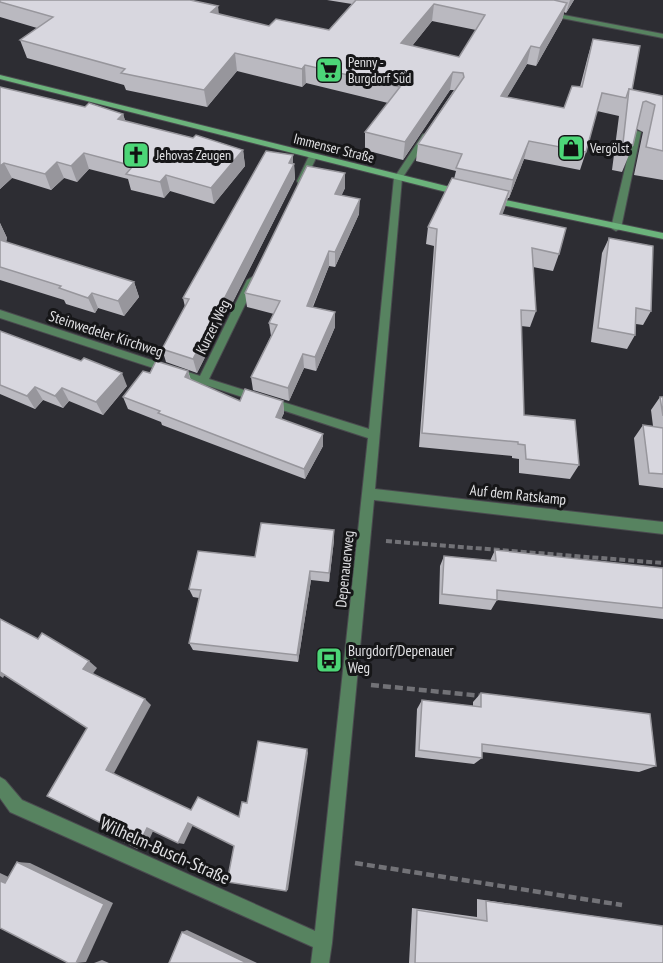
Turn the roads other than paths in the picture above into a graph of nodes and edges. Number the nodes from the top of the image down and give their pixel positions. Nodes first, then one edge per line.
1 (537, 11) edge
2 (663, 36) edge
3 (0, 78) edge
4 (430, 130) edge
5 (638, 132) edge
6 (313, 156) junction
7 (398, 178) junction
8 (297, 188) edge
9 (474, 196) edge
10 (485, 198) edge
11 (616, 228) junction
12 (663, 236) edge
13 (255, 274) edge
14 (0, 314) edge
15 (202, 381) junction
16 (375, 435) junction
17 (369, 494) junction
18 (663, 528) edge
19 (0, 785) edge
20 (322, 943) junction
21 (320, 963) edge

1 - 2 street
3 - 6 main road, Immenser Straße
4 - 7 street
5 - 11 street
6 - 7 main road, Immenser Straße
6 - 8 street
7 - 9 main road, Immenser Straße
7 - 16 street, Depenauerweg
10 - 11 main road
11 - 12 main road
13 - 15 street, Kurzer Weg
14 - 15 street, Steinwedeler Kirchweg
15 - 16 street, Steinwedeler Kirchweg
16 - 17 street, Depenauerweg
17 - 18 street, Auf dem Ratskamp
17 - 20 street, Depenauerweg
19 - 20 street, Wilhelm-Busch-Straße
20 - 21 street, Depenauerweg

